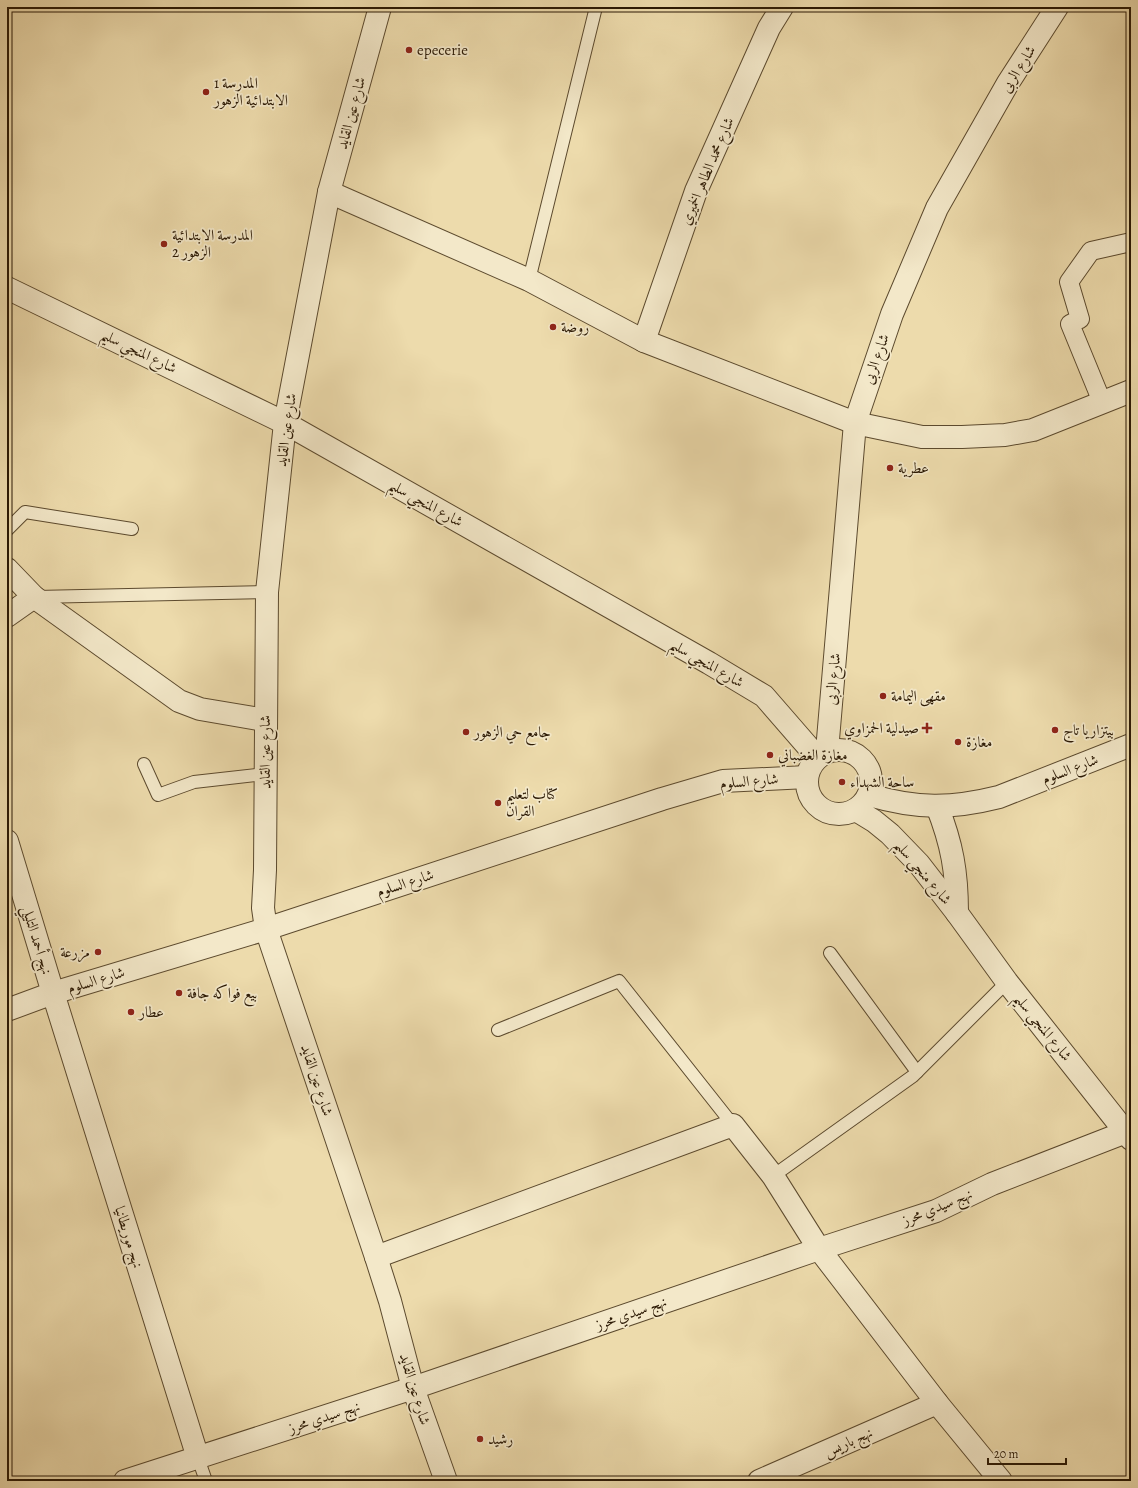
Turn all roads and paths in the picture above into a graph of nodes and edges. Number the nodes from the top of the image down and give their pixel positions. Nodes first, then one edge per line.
1 (380, 7) edge
2 (596, 7) edge
3 (782, 7) edge
4 (1057, 7) edge
5 (329, 192) junction
6 (1131, 242) edge
7 (529, 280) junction
8 (7, 288) edge
9 (644, 341) junction
10 (1131, 391) edge
11 (1102, 402) junction
12 (285, 423) junction
13 (855, 423) junction
14 (132, 529) dead end
15 (7, 530) edge
16 (7, 569) edge
17 (267, 592) junction
18 (34, 597) junction
19 (7, 616) edge
20 (265, 720) junction
21 (1131, 745) edge
22 (822, 754) junction
23 (144, 764) dead end
24 (265, 774) junction
25 (807, 777) junction
26 (862, 803) junction
27 (937, 806) junction
28 (7, 841) edge
29 (957, 913) junction
30 (266, 929) junction
31 (830, 953) dead end
32 (1007, 982) junction
33 (52, 993) junction
34 (7, 1010) edge
35 (498, 1030) dead end
36 (917, 1072) junction
37 (733, 1125) junction
38 (1129, 1134) edge
39 (773, 1176) junction
40 (819, 1249) junction
41 (376, 1257) junction
42 (413, 1388) junction
43 (937, 1403) junction
44 (198, 1458) junction
45 (125, 1481) edge
46 (206, 1481) edge
47 (446, 1481) edge
48 (759, 1481) edge
49 (1001, 1481) edge

1 - 5 street, شارع عين القايد
2 - 7 lane
3 - 9 street, شارع محمد الطاهر الخميري
4 - 13 street, شارع الربى
5 - 7 street
5 - 12 street, شارع عين القايد
6 - 11 street
7 - 9 street
8 - 12 street, شارع المنجي سليم
9 - 13 street
10 - 11 street
11 - 13 street
12 - 17 street, شارع عين القايد
12 - 22 street, شارع المنجي سليم
13 - 22 street, شارع الربى
14 - 15 lane
16 - 18 street
17 - 18 lane
17 - 20 street, شارع عين القايد
18 - 19 street
18 - 20 street
20 - 24 street, شارع عين القايد
21 - 27 street, شارع السلوم
22 - 25 street
22 - 26 street
23 - 24 lane
24 - 30 street, شارع عين القايد
25 - 26 street
25 - 30 street, شارع السلوم
26 - 27 street, شارع السلوم
26 - 29 street, شارع منجي سليم
27 - 29 street, شارع منجي سليم
28 - 33 street, نهج أحمد التليلي
29 - 32 street, شارع المنجي سليم
30 - 33 street, شارع السلوم
30 - 41 street, شارع عين القايد
31 - 36 lane
32 - 36 lane
32 - 38 street, شارع المنجي سليم
33 - 34 street, شارع السلوم
33 - 44 street, نهج موريطانيا
35 - 37 lane
36 - 39 lane
37 - 39 street
37 - 41 street
38 - 40 street, نهج سيدي محرز
39 - 40 street
40 - 42 street, نهج سيدي محرز
40 - 43 street
41 - 42 street, شارع عين القايد
42 - 44 street, نهج سيدي محرز
42 - 47 street, شارع عين القايد
43 - 48 street, نهج باريس
43 - 49 street
44 - 45 street, نهج سيدي محرز
44 - 46 lane, نهج موريطانيا

